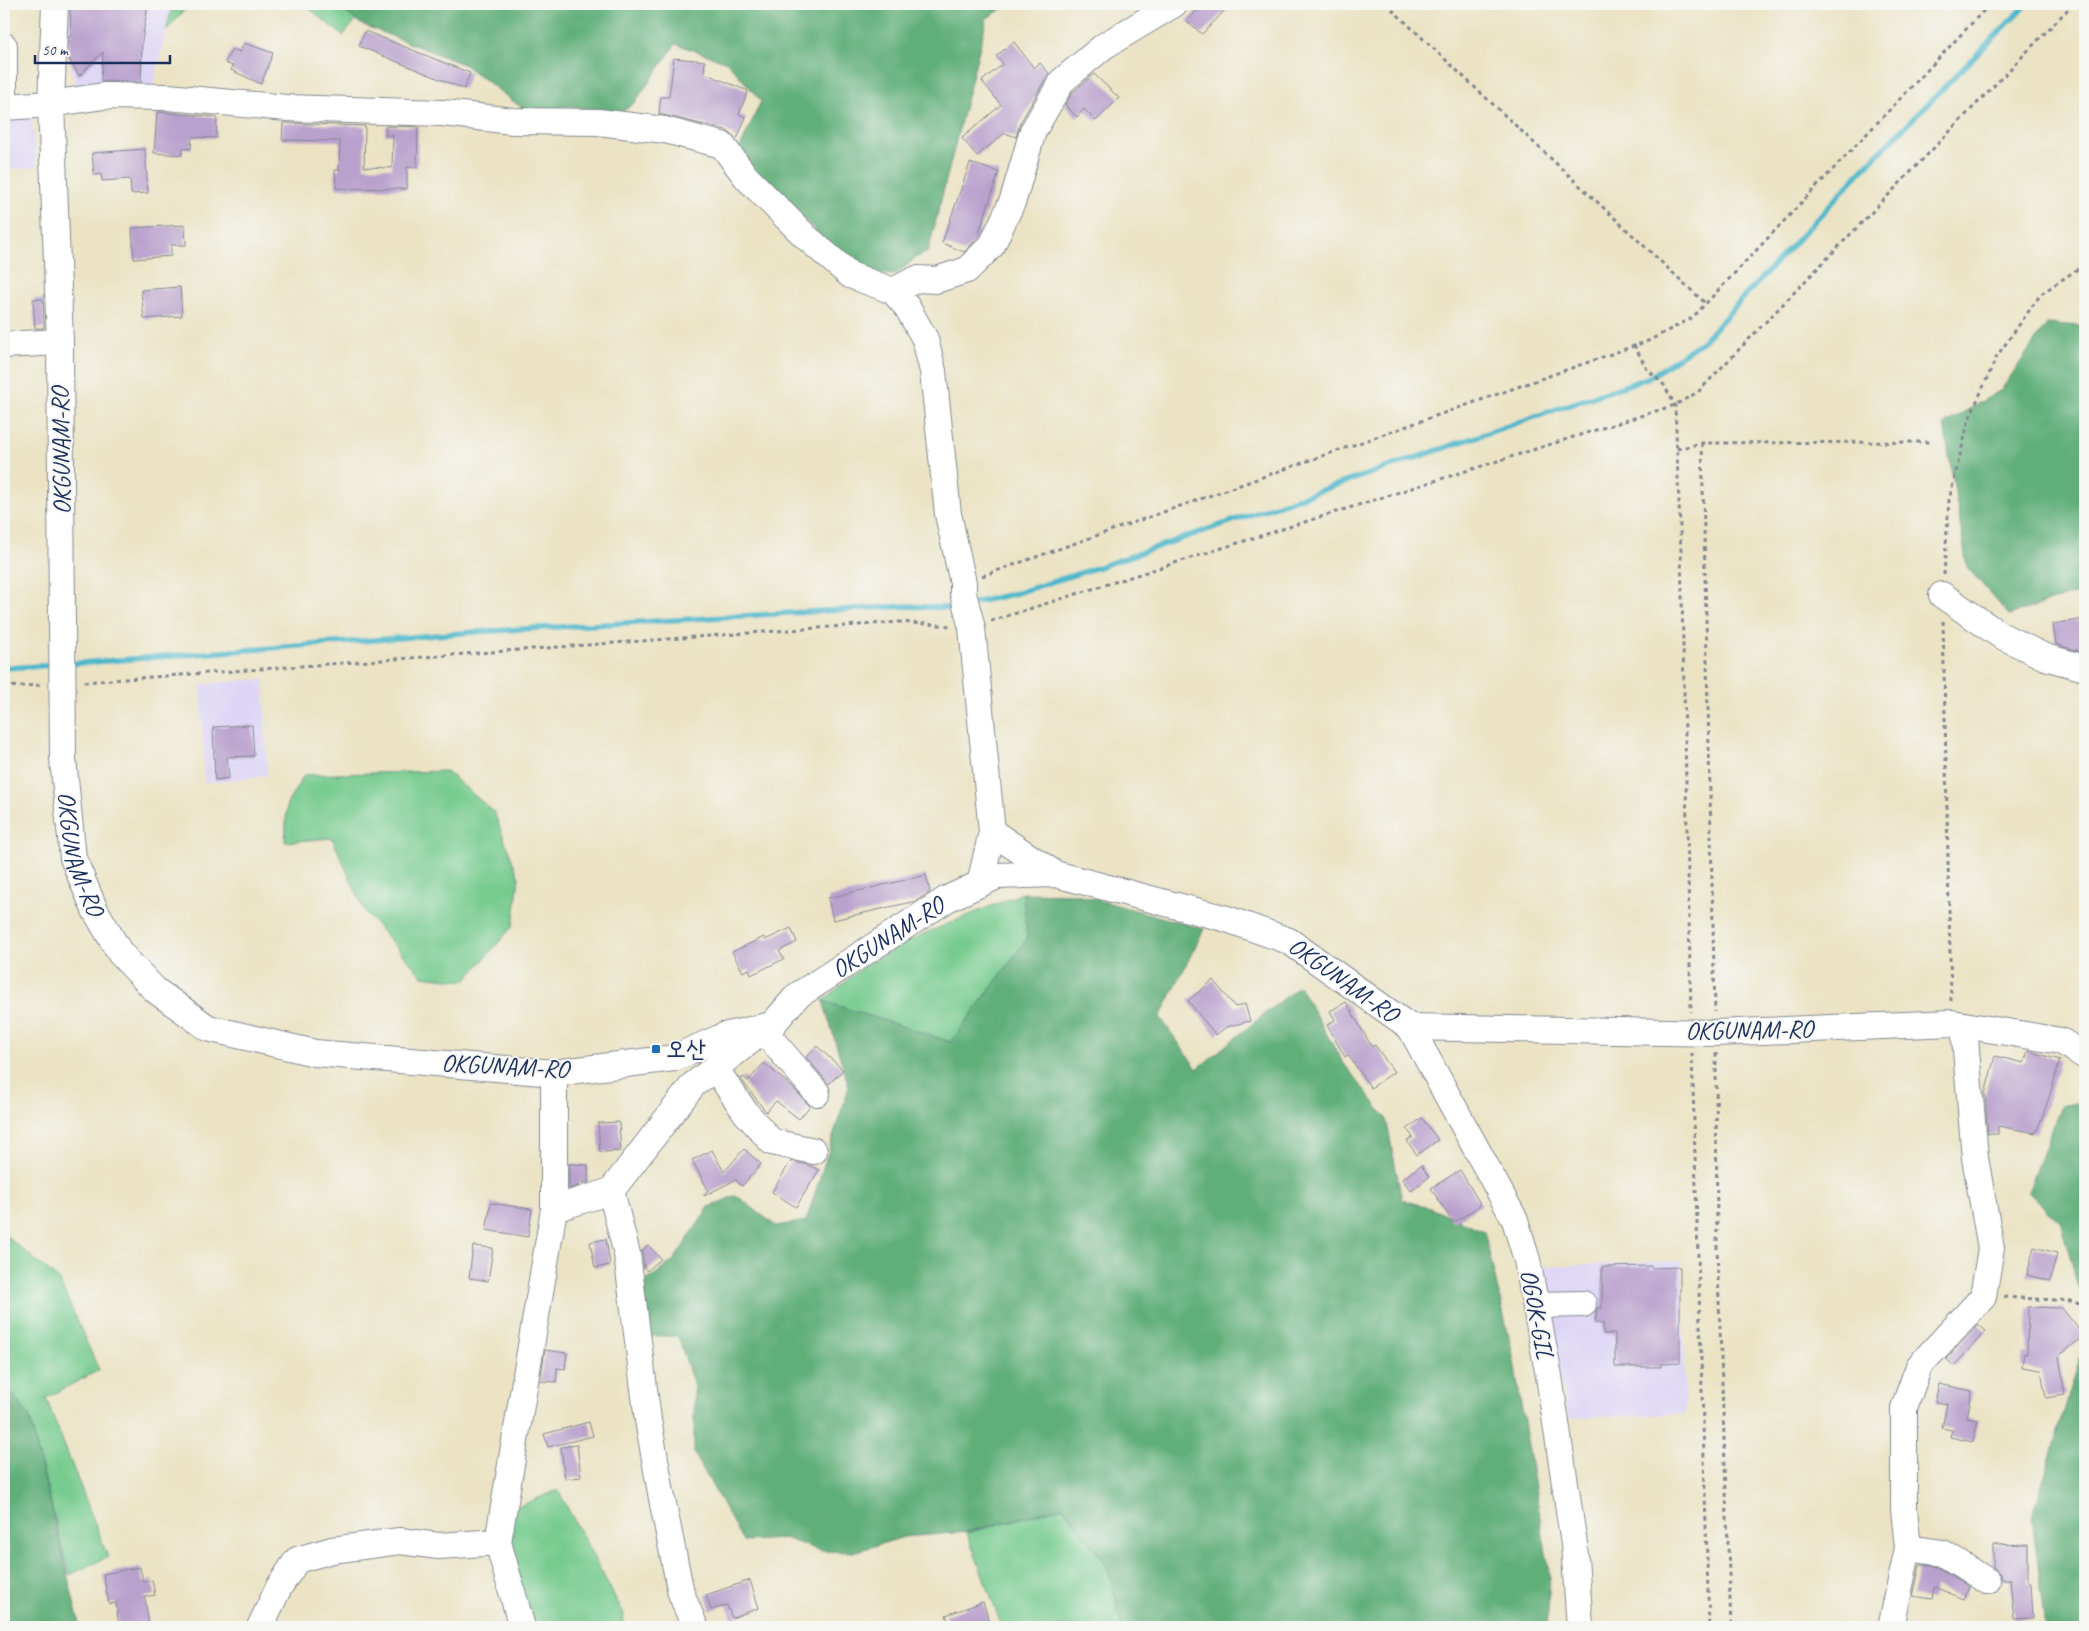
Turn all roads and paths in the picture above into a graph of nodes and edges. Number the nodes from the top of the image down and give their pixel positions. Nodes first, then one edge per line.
1 (55, 4) edge
2 (1174, 4) edge
3 (1386, 4) edge
4 (1990, 4) edge
5 (2072, 4) edge
6 (4, 46) edge
7 (4, 93) edge
8 (51, 104) junction
9 (4, 107) edge
10 (936, 280) junction
11 (893, 291) junction
12 (1705, 304) junction
13 (925, 339) junction
14 (60, 342) junction
15 (4, 345) edge
16 (1634, 345) junction
17 (1675, 405) junction
18 (1928, 442) dead end
19 (1677, 449) junction
20 (1942, 595) dead end
21 (966, 605) junction
22 (2085, 668) edge
23 (63, 669) junction
24 (4, 687) edge
25 (992, 832) junction
26 (1055, 874) junction
27 (980, 884) junction
28 (1964, 1026) junction
29 (1410, 1027) junction
30 (768, 1028) junction
31 (1692, 1032) junction
32 (2073, 1044) edge
33 (2085, 1056) edge
34 (715, 1068) junction
35 (554, 1073) junction
36 (817, 1093) dead end
37 (814, 1151) dead end
38 (611, 1191) junction
39 (554, 1209) junction
40 (1983, 1297) junction
41 (1584, 1304) dead end
42 (1537, 1305) junction
43 (2085, 1306) edge
44 (498, 1542) junction
45 (1908, 1548) junction
46 (1987, 1581) dead end
47 (260, 1627) edge
48 (522, 1627) edge
49 (695, 1627) edge
50 (1580, 1627) edge
51 (1709, 1627) edge
52 (1891, 1627) edge

1 - 8 street, OKGUNAM-RO
2 - 10 street
3 - 12 path
4 - 12 path
5 - 17 path
6 - 7 street
8 - 9 street
8 - 11 street
8 - 14 street, OKGUNAM-RO
10 - 11 street
10 - 13 street
11 - 13 street
12 - 16 path
13 - 21 street
14 - 15 street
14 - 23 street, OKGUNAM-RO
16 - 17 path
16 - 21 path
17 - 19 path
17 - 21 path
18 - 19 path
19 - 31 path
20 - 22 street
21 - 23 path
21 - 25 street
23 - 24 path
23 - 35 street, OKGUNAM-RO
25 - 26 street
25 - 27 street
26 - 27 street, OKGUNAM-RO
26 - 29 street, OKGUNAM-RO
27 - 30 street, OKGUNAM-RO
28 - 31 street, OKGUNAM-RO
28 - 32 street, OKGUNAM-RO
28 - 40 street
29 - 31 street, OKGUNAM-RO
29 - 42 street, OGOK-GIL
30 - 34 street
30 - 35 street, OKGUNAM-RO
30 - 36 street
31 - 51 path
32 - 33 street, OKGUNAM-RO
34 - 37 street
34 - 38 street
35 - 39 street
38 - 39 street
38 - 49 street
39 - 44 street
40 - 43 path
40 - 45 street
41 - 42 street
42 - 50 street, OGOK-GIL
44 - 47 street
44 - 48 street
45 - 46 street
45 - 52 street

